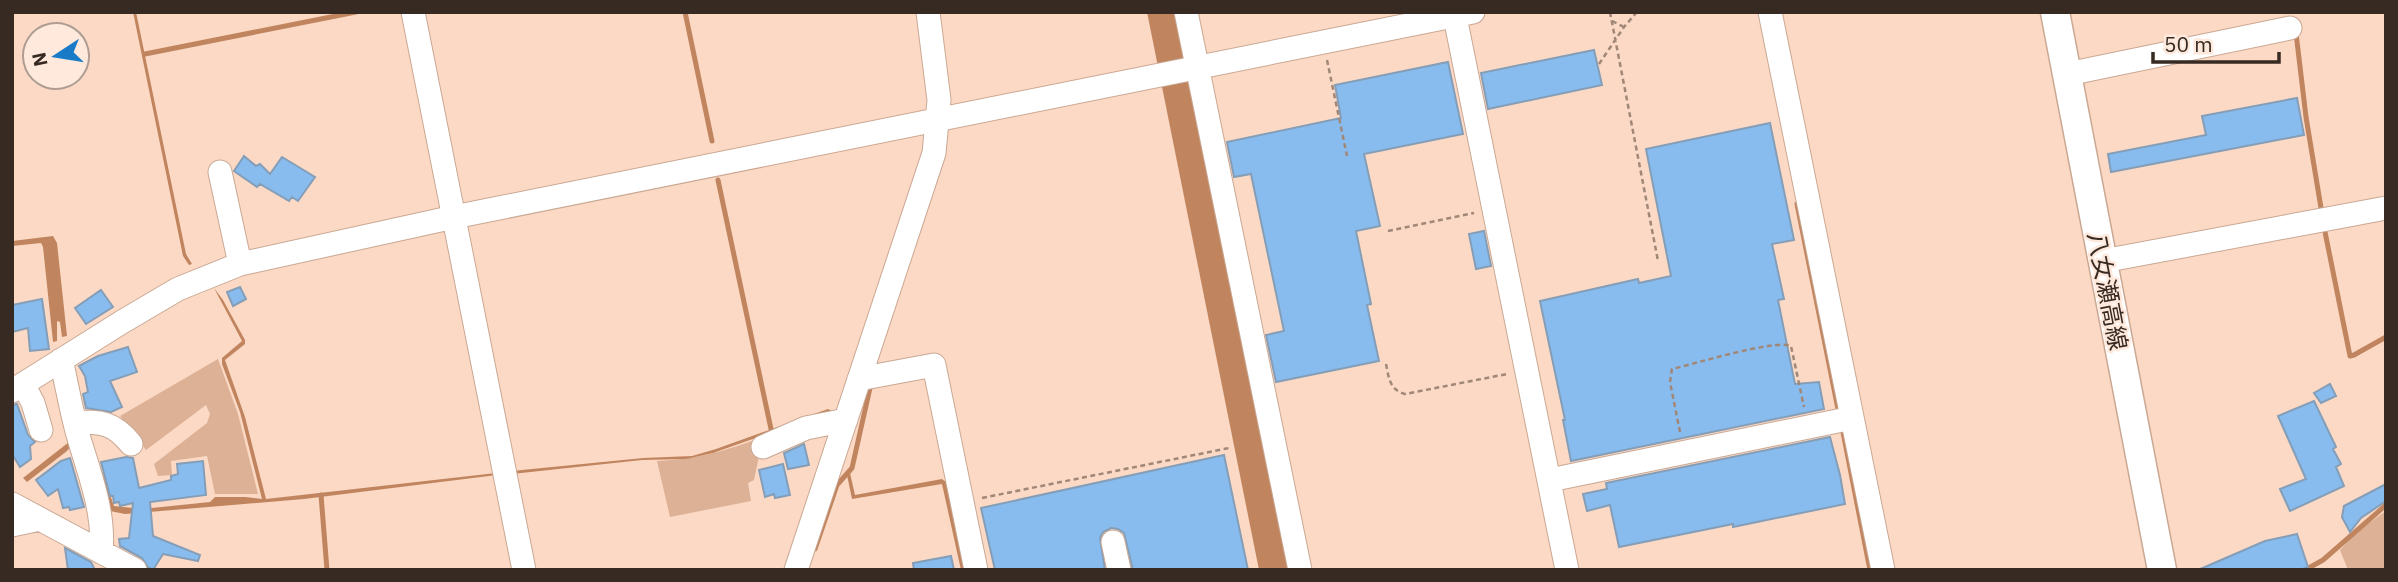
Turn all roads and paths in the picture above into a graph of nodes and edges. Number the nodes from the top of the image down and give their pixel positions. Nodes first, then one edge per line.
1 (413, 12) edge
2 (928, 12) edge
3 (1186, 12) edge
4 (1610, 12) edge
5 (1637, 12) edge
6 (1770, 12) edge
7 (2055, 12) edge
8 (1461, 13) edge
9 (1612, 21) junction
10 (1624, 27) junction
11 (2290, 28) dead end
12 (1616, 39) junction
13 (1324, 42) junction
14 (1599, 64) dead end
15 (1194, 69) junction
16 (2067, 72) junction
17 (938, 121) junction
18 (1347, 156) dead end
19 (220, 172) dead end
20 (2386, 208) edge
21 (1494, 209) junction
22 (454, 217) junction
23 (1388, 231) dead end
24 (1658, 261) dead end
25 (2103, 261) junction
26 (240, 264) junction
27 (61, 360) junction
28 (1386, 364) dead end
29 (1527, 370) junction
30 (859, 379) junction
31 (18, 387) edge
32 (1852, 418) junction
33 (846, 420) junction
34 (75, 422) junction
35 (1808, 427) junction
36 (41, 430) dead end
37 (131, 444) dead end
38 (763, 447) dead end
39 (1229, 447) dead end
40 (1684, 452) junction
41 (1550, 480) junction
42 (962, 502) junction
43 (12, 503) edge
44 (40, 519) junction
45 (12, 525) edge
46 (1113, 542) dead end
47 (117, 563) edge
48 (524, 570) edge
49 (796, 570) edge
50 (976, 570) edge
51 (1119, 570) edge
52 (1300, 570) edge
53 (1567, 570) edge
54 (1883, 570) edge
55 (2162, 570) edge

1 - 22 street
2 - 17 street
3 - 15 street
4 - 9 path
5 - 10 path
6 - 32 street
7 - 16 main road, 八女瀬高線
8 - 13 street
8 - 21 street
9 - 10 path
9 - 12 path
10 - 12 path
11 - 16 street
12 - 14 path
12 - 24 path
13 - 15 street
13 - 18 path
15 - 17 street
15 - 52 street
16 - 25 main road, 八女瀬高線
17 - 22 street
17 - 30 street
19 - 26 street
20 - 25 street
21 - 23 path
21 - 29 street
22 - 26 street
22 - 48 street
25 - 55 main road, 八女瀬高線
26 - 27 street
27 - 31 street
27 - 34 street
28 - 29 path
29 - 41 street
30 - 33 street
30 - 42 street
31 - 36 street
32 - 35 street
32 - 54 street
33 - 38 street
33 - 49 street
34 - 37 street
34 - 47 street
35 - 40 street
35 - 40 path
39 - 42 path
40 - 41 street
41 - 53 street
42 - 50 street
43 - 44 street
44 - 45 street
44 - 47 street
46 - 51 street

